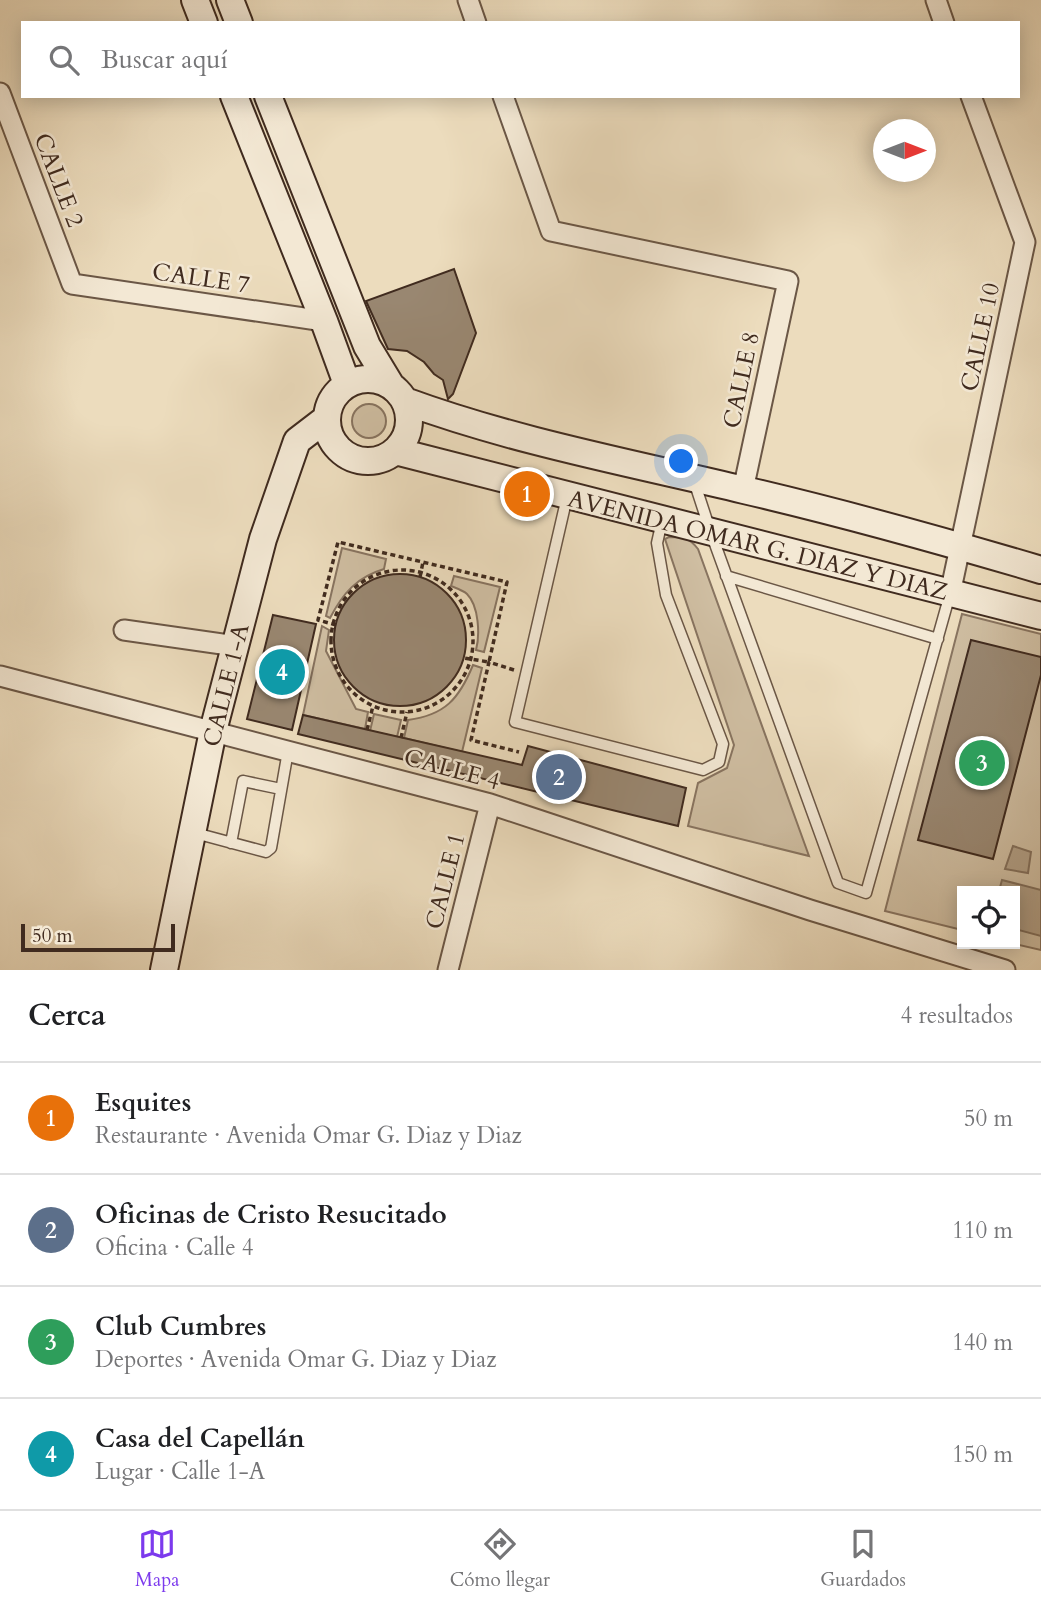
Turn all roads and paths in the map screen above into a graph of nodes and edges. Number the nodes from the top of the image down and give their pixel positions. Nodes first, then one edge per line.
1 (195, 0) edge
2 (230, 0) edge
3 (468, 0) edge
4 (936, 0) edge
5 (203, 21) edge
6 (238, 21) edge
7 (475, 21) edge
8 (943, 21) edge
9 (0, 93) edge
10 (235, 98) edge
11 (269, 98) edge
12 (504, 98) edge
13 (972, 98) edge
14 (72, 284) joint
15 (324, 321) junction
16 (346, 384) junction
17 (397, 392) junction
18 (327, 418) junction
19 (395, 452) junction
20 (694, 480) junction
21 (743, 490) junction
22 (564, 509) junction
23 (660, 532) junction
24 (711, 533) junction
25 (959, 546) junction
26 (424, 562) junction
27 (1041, 570) edge
28 (421, 575) junction
29 (726, 576) junction
30 (950, 594) junction
31 (1041, 616) edge
32 (335, 625) junction
33 (124, 630) dead end
34 (939, 639) junction
35 (236, 646) junction
36 (464, 658) dead end
37 (471, 659) junction
38 (489, 662) junction
39 (526, 673) junction
40 (0, 676) edge
41 (373, 706) junction
42 (407, 712) junction
43 (367, 730) dead end
44 (214, 731) junction
45 (401, 738) dead end
46 (288, 751) junction
47 (519, 752) dead end
48 (281, 789) junction
49 (490, 804) junction
50 (192, 833) junction
51 (231, 844) junction
52 (164, 970) edge
53 (448, 970) edge
54 (1004, 970) edge

1 - 5 street
2 - 6 street
3 - 7 street
4 - 8 street
9 - 14 street, CALLE 2
10 - 15 street
11 - 17 street
12 - 21 street, CALLE 8
13 - 25 street, CALLE 10
14 - 15 street, CALLE 7
15 - 16 street
16 - 17 street
16 - 18 street
17 - 19 street
17 - 20 street, AVENIDA OMAR G. DIAZ Y DIAZ
18 - 19 street
18 - 35 street, CALLE 1-A
19 - 22 street, AVENIDA OMAR G. DIAZ Y DIAZ
20 - 21 street, AVENIDA OMAR G. DIAZ Y DIAZ
20 - 24 lane
21 - 25 street, AVENIDA OMAR G. DIAZ Y DIAZ
22 - 23 street, AVENIDA OMAR G. DIAZ Y DIAZ
22 - 39 lane
23 - 24 street, AVENIDA OMAR G. DIAZ Y DIAZ
23 - 39 lane
24 - 29 lane
24 - 30 street, AVENIDA OMAR G. DIAZ Y DIAZ
25 - 27 street, AVENIDA OMAR G. DIAZ Y DIAZ
25 - 30 street, CALLE 10
26 - 28 path
26 - 32 path
26 - 38 path
28 - 32 path
28 - 37 path
29 - 34 lane
29 - 34 lane
30 - 31 street, AVENIDA OMAR G. DIAZ Y DIAZ
30 - 34 lane
32 - 41 path
33 - 35 street
35 - 44 street, CALLE 1-A
36 - 37 path
37 - 38 path
37 - 42 path
38 - 39 path
38 - 47 path
40 - 44 street, CALLE 4
41 - 42 path
41 - 43 path
42 - 45 path
44 - 46 street, CALLE 4
44 - 50 street, CALLE 1-A
46 - 48 lane
46 - 49 street, CALLE 4
48 - 51 lane
48 - 51 lane
49 - 53 street, CALLE 1
49 - 54 street, CALLE 4
50 - 51 lane
50 - 52 street, CALLE 1-A

